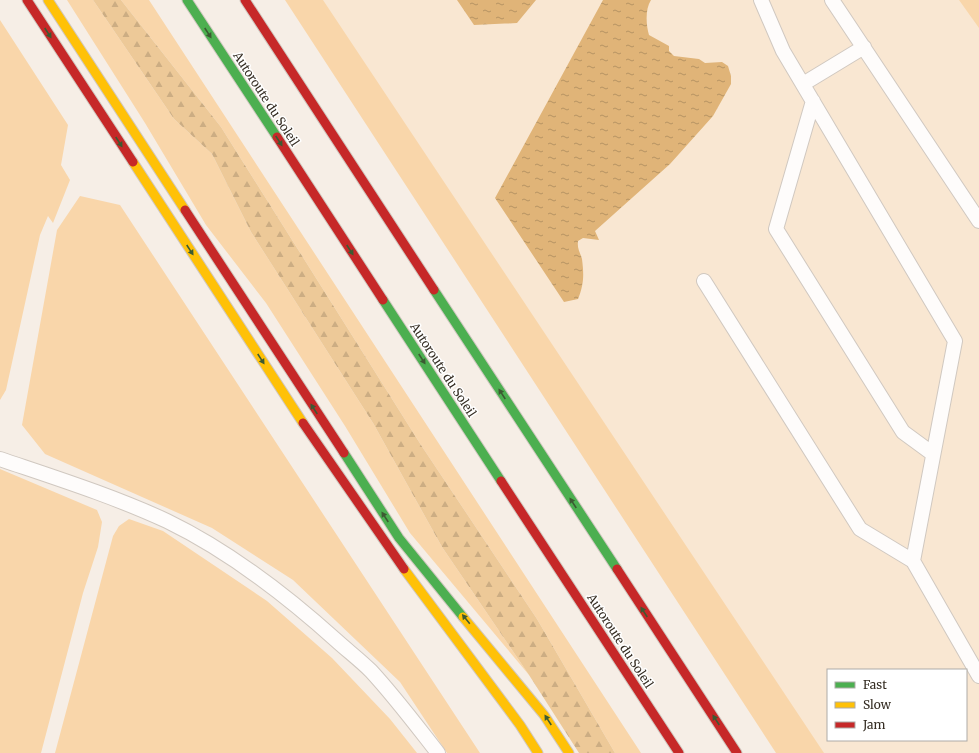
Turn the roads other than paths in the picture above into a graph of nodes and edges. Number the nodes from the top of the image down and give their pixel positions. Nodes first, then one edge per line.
1 (27, 0) edge
2 (48, 0) edge
3 (187, 0) edge
4 (245, 0) edge
5 (761, 0) edge
6 (832, 0) edge
7 (864, 47) junction
8 (803, 84) junction
9 (813, 101) junction
10 (979, 221) edge
11 (704, 281) dead end
12 (933, 454) junction
13 (0, 459) edge
14 (913, 561) junction
15 (979, 676) edge
16 (438, 753) edge
17 (538, 753) edge
18 (569, 753) edge
19 (679, 753) edge
20 (737, 753) edge

1 -> 17 main road
18 -> 2 main road
3 -> 19 main road, Autoroute du Soleil
20 -> 4 main road
5 - 8 lane
6 - 7 lane
7 - 8 lane
7 - 10 lane
8 - 9 lane
9 - 12 lane
9 - 12 lane
11 - 14 lane
12 - 14 lane
13 - 16 lane
14 - 15 lane

